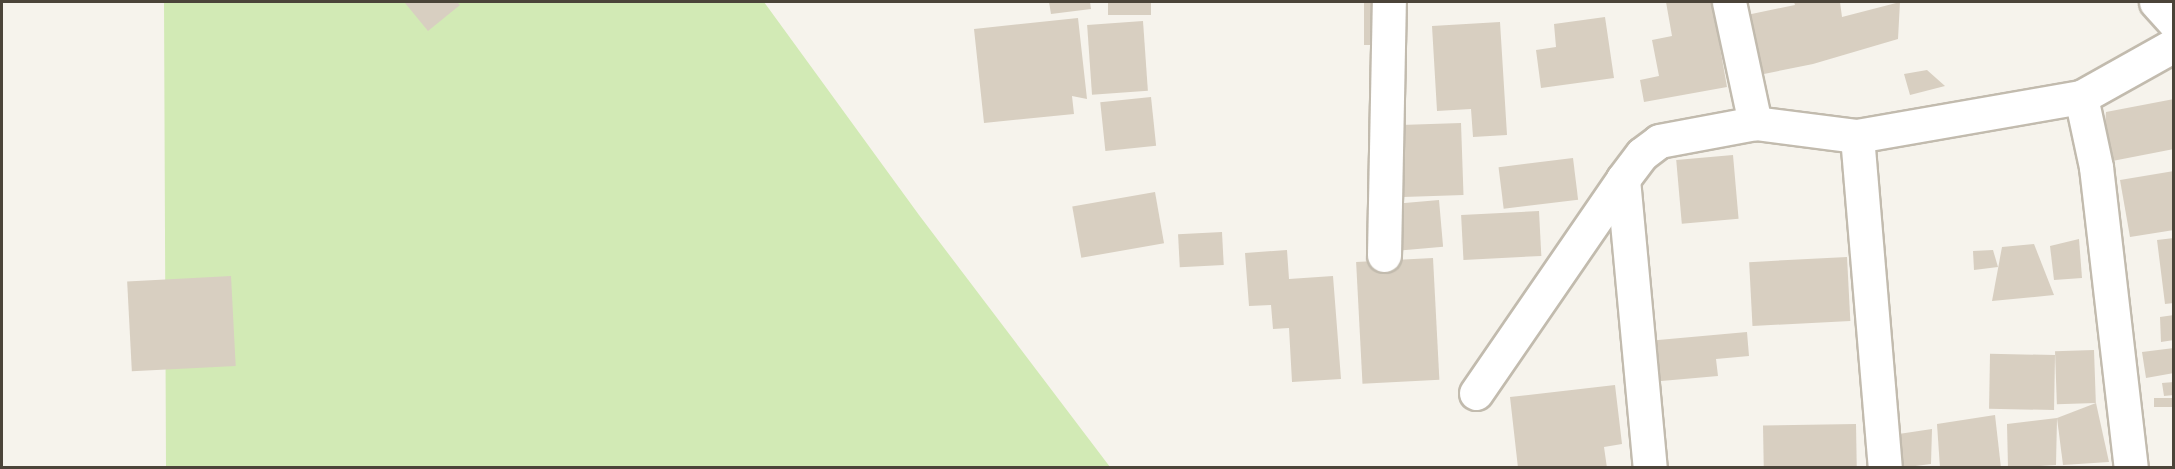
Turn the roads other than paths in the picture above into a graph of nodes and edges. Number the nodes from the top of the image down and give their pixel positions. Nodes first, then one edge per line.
1 (1389, 2) edge
2 (1729, 2) edge
3 (2174, 45) edge
4 (2081, 98) junction
5 (1755, 123) junction
6 (1857, 136) junction
7 (1623, 179) junction
8 (1384, 255) dead end
9 (1476, 393) dead end
10 (1650, 468) edge
11 (1885, 468) edge
12 (2131, 468) edge

1 - 8 street
2 - 5 street
3 - 4 street
4 - 6 street
4 - 12 street
5 - 6 street
5 - 7 street
6 - 11 street
7 - 9 street
7 - 10 street

